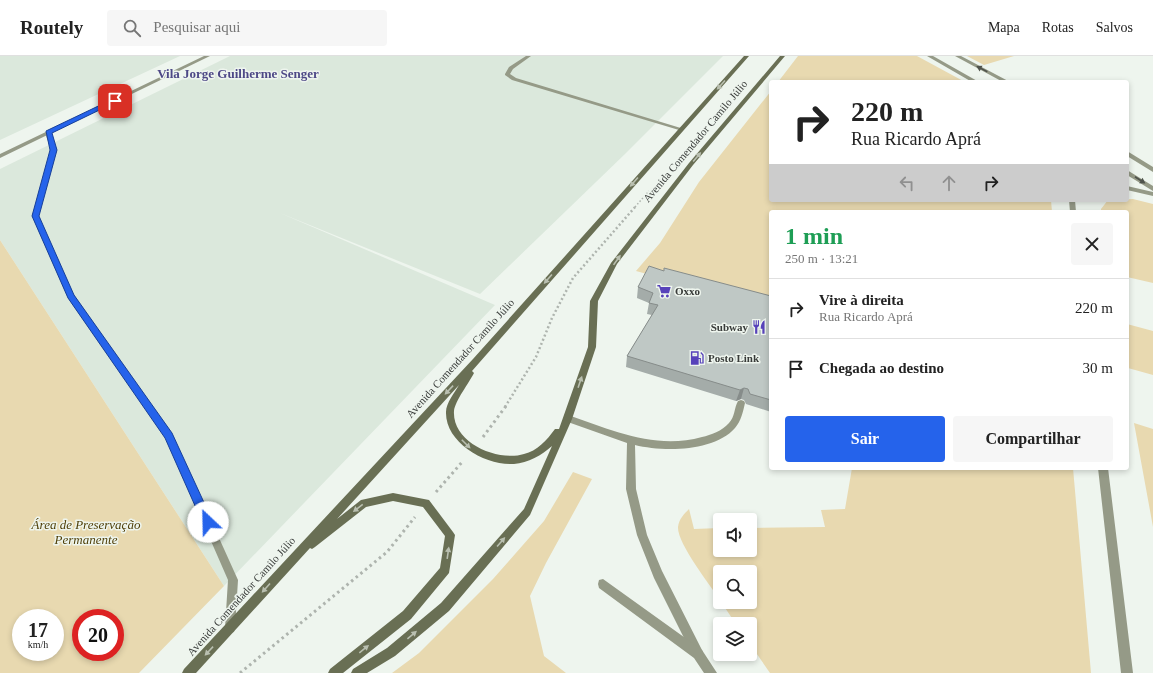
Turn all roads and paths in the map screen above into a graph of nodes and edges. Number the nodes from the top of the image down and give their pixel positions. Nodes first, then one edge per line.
1 (208, 56) edge
2 (529, 56) edge
3 (747, 56) edge
4 (783, 56) edge
5 (929, 56) edge
6 (957, 56) edge
7 (972, 80) edge
8 (1003, 80) edge
9 (681, 129) junction
10 (48, 133) junction
11 (1129, 154) edge
12 (0, 156) edge
13 (1153, 170) edge
14 (1129, 173) edge
15 (1129, 188) edge
16 (1153, 189) edge
17 (650, 191) dead end
18 (1153, 194) edge
19 (476, 361) junction
20 (741, 403) dead end
21 (568, 419) junction
22 (631, 440) junction
23 (473, 450) junction
24 (1103, 470) edge
25 (426, 503) junction
26 (292, 559) junction
27 (603, 584) dead end
28 (230, 628) junction
29 (698, 654) junction
30 (188, 673) edge
31 (240, 673) edge
32 (334, 673) edge
33 (357, 673) edge
34 (711, 673) edge
35 (1127, 673) edge

1 - 10 street
2 - 9 street
3 -> 9 main road, Avenida Comendador Camilo Júlio
21 -> 4 main road, Avenida Comendador Camilo Júlio
5 - 7 street
8 -> 6 street
9 -> 19 main road, Avenida Comendador Camilo Júlio
10 - 12 street
10 - 28 street
11 - 13 street
14 -> 16 street
15 - 18 street
17 - 23 path
19 -> 23 main road
19 -> 26 main road, Avenida Comendador Camilo Júlio
20 - 22 street
21 - 22 street
21 - 23 main road
33 -> 21 main road, Avenida Comendador Camilo Júlio
22 - 29 street
23 - 25 path
24 - 35 street
25 -> 26 main road
25 - 31 path
32 -> 25 main road
26 -> 28 main road, Avenida Comendador Camilo Júlio
27 - 29 street
28 -> 30 main road, Avenida Comendador Camilo Júlio
29 - 34 street

